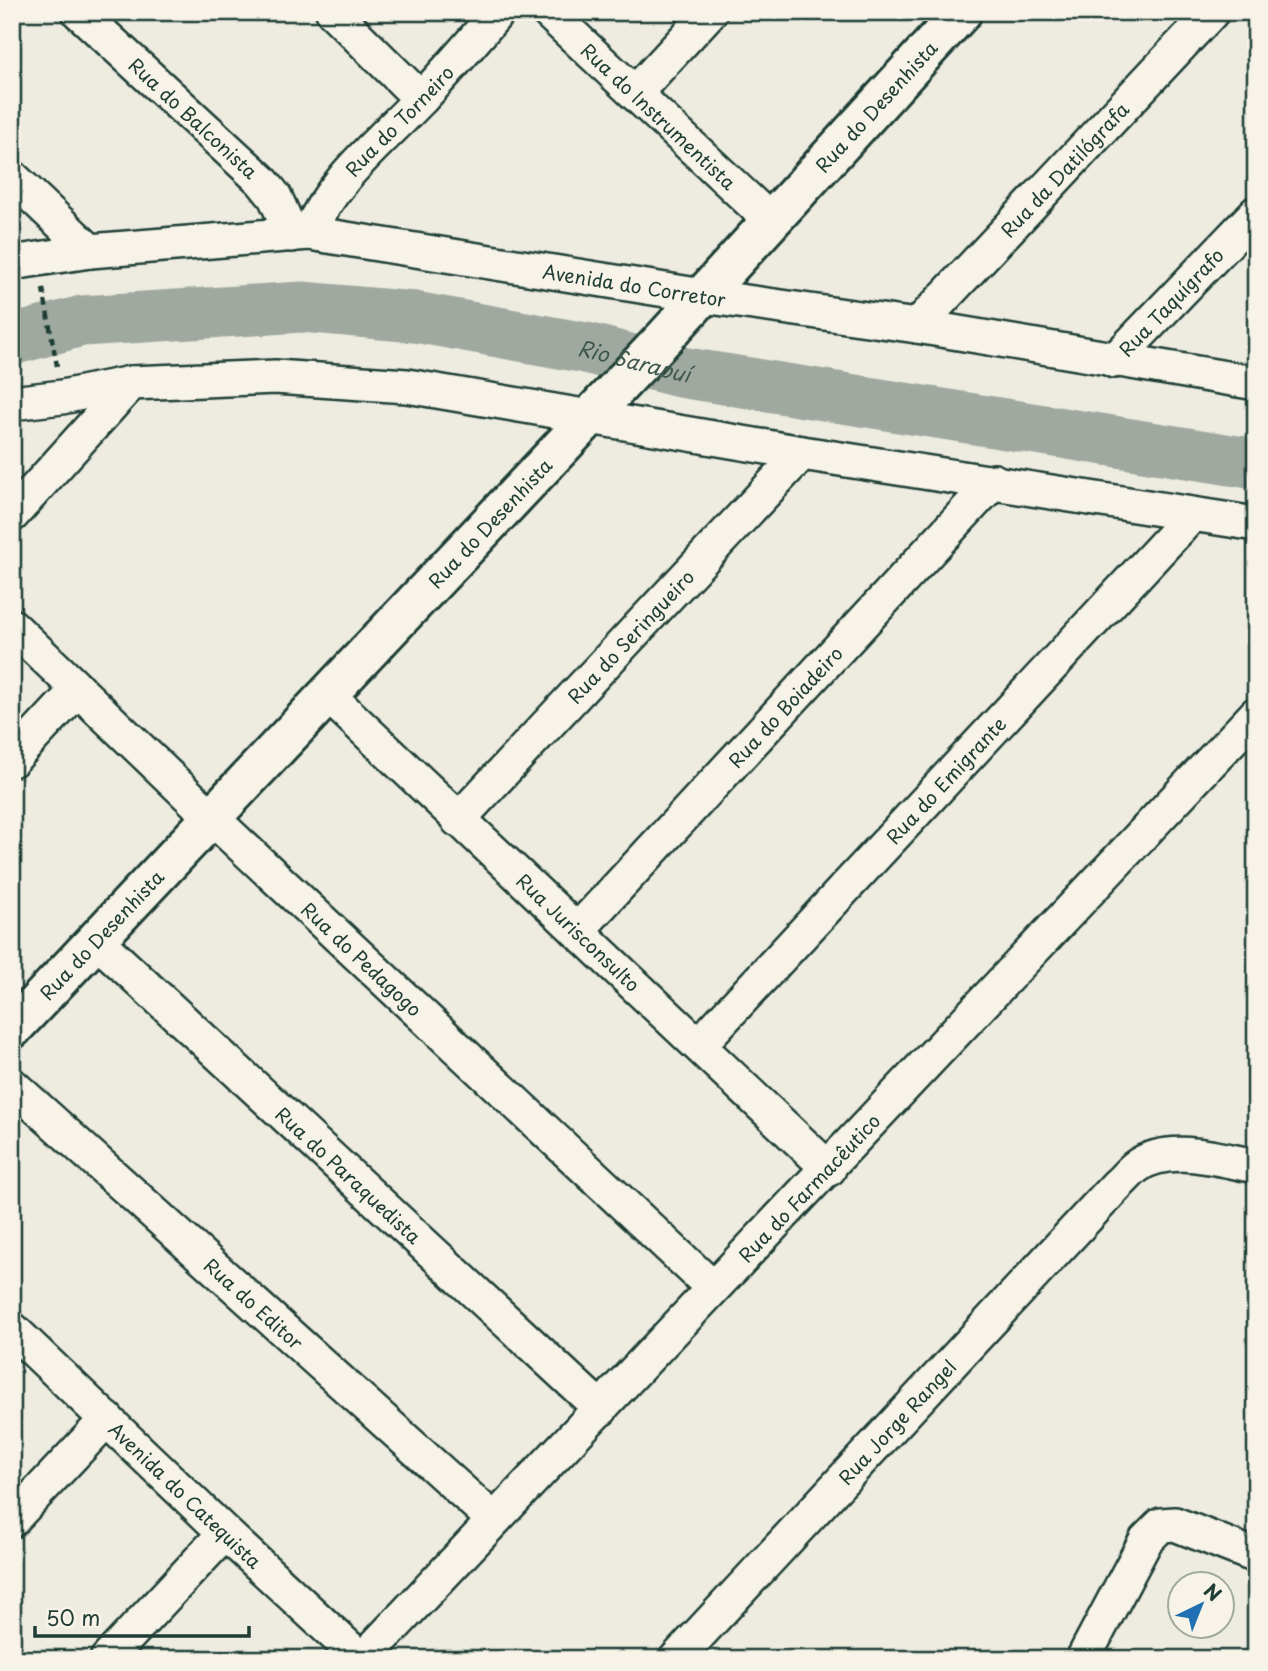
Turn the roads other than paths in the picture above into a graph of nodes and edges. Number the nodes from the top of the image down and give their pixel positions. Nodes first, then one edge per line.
1 (79, 12) edge
2 (333, 12) edge
3 (498, 12) edge
4 (548, 12) edge
5 (710, 12) edge
6 (962, 12) edge
7 (1212, 12) edge
8 (635, 93) junction
9 (421, 99) junction
10 (12, 177) edge
11 (1256, 213) edge
12 (771, 221) junction
13 (300, 234) junction
14 (90, 251) junction
15 (12, 263) edge
16 (703, 296) junction
17 (917, 327) junction
18 (1114, 361) junction
19 (131, 383) junction
20 (1256, 383) edge
21 (12, 403) edge
22 (590, 417) junction
23 (802, 453) junction
24 (994, 481) junction
25 (12, 515) edge
26 (1192, 515) junction
27 (1256, 524) edge
28 (12, 626) edge
29 (78, 689) junction
30 (328, 695) junction
31 (1256, 714) edge
32 (12, 760) edge
33 (212, 818) junction
34 (458, 820) junction
35 (577, 931) junction
36 (96, 940) junction
37 (12, 1029) edge
38 (699, 1045) junction
39 (12, 1085) edge
40 (1256, 1166) edge
41 (829, 1170) junction
42 (713, 1288) junction
43 (12, 1328) edge
44 (601, 1409) junction
45 (107, 1419) junction
46 (12, 1520) edge
47 (494, 1520) junction
48 (225, 1533) junction
49 (1256, 1556) edge
50 (107, 1659) edge
51 (362, 1659) edge
52 (676, 1659) edge
53 (1083, 1659) edge

1 - 13 street, Rua do Balconista
2 - 9 street
3 - 9 street, Rua do Torneiro
4 - 8 street, Rua do Instrumentista
5 - 8 street
6 - 12 street, Rua do Desenhista
7 - 17 street, Rua da Datilógrafa
8 - 12 street, Rua do Instrumentista
9 - 13 street, Rua do Torneiro
10 - 14 street
11 - 18 street, Rua Taquígrafo
12 - 16 street, Rua do Desenhista
13 - 14 street, Avenida do Corretor
13 - 16 street, Avenida do Corretor
14 - 15 street, Avenida do Corretor
16 - 17 street, Avenida do Corretor
16 - 22 street, Rua do Desenhista
17 - 18 street, Avenida do Corretor
18 - 20 street, Avenida do Corretor
19 - 21 street
19 - 22 street
19 - 25 street
22 - 23 street
22 - 30 street, Rua do Desenhista
23 - 24 street
23 - 34 street, Rua do Seringueiro
24 - 26 street
24 - 35 street, Rua do Boiadeiro
26 - 27 street
26 - 38 street, Rua do Emigrante
28 - 29 street, Rua do Pedagogo
29 - 32 street
29 - 33 street, Rua do Pedagogo
30 - 33 street, Rua do Desenhista
30 - 34 street, Rua Jurisconsulto
31 - 41 street, Rua do Farmacêutico
33 - 36 street, Rua do Desenhista
33 - 42 street, Rua do Pedagogo
34 - 35 street, Rua Jurisconsulto
35 - 38 street, Rua Jurisconsulto
36 - 37 street, Rua do Desenhista
36 - 44 street, Rua do Paraquedista
38 - 41 street, Rua Jurisconsulto
39 - 47 street, Rua do Editor
40 - 52 street, Rua Jorge Rangel
41 - 42 street, Rua do Farmacêutico
42 - 44 street, Rua do Farmacêutico
43 - 45 street, Avenida do Catequista
44 - 47 street, Rua do Farmacêutico
45 - 46 street
45 - 48 street, Avenida do Catequista
47 - 51 street, Rua do Farmacêutico
48 - 50 street
48 - 51 street, Avenida do Catequista
49 - 53 street

